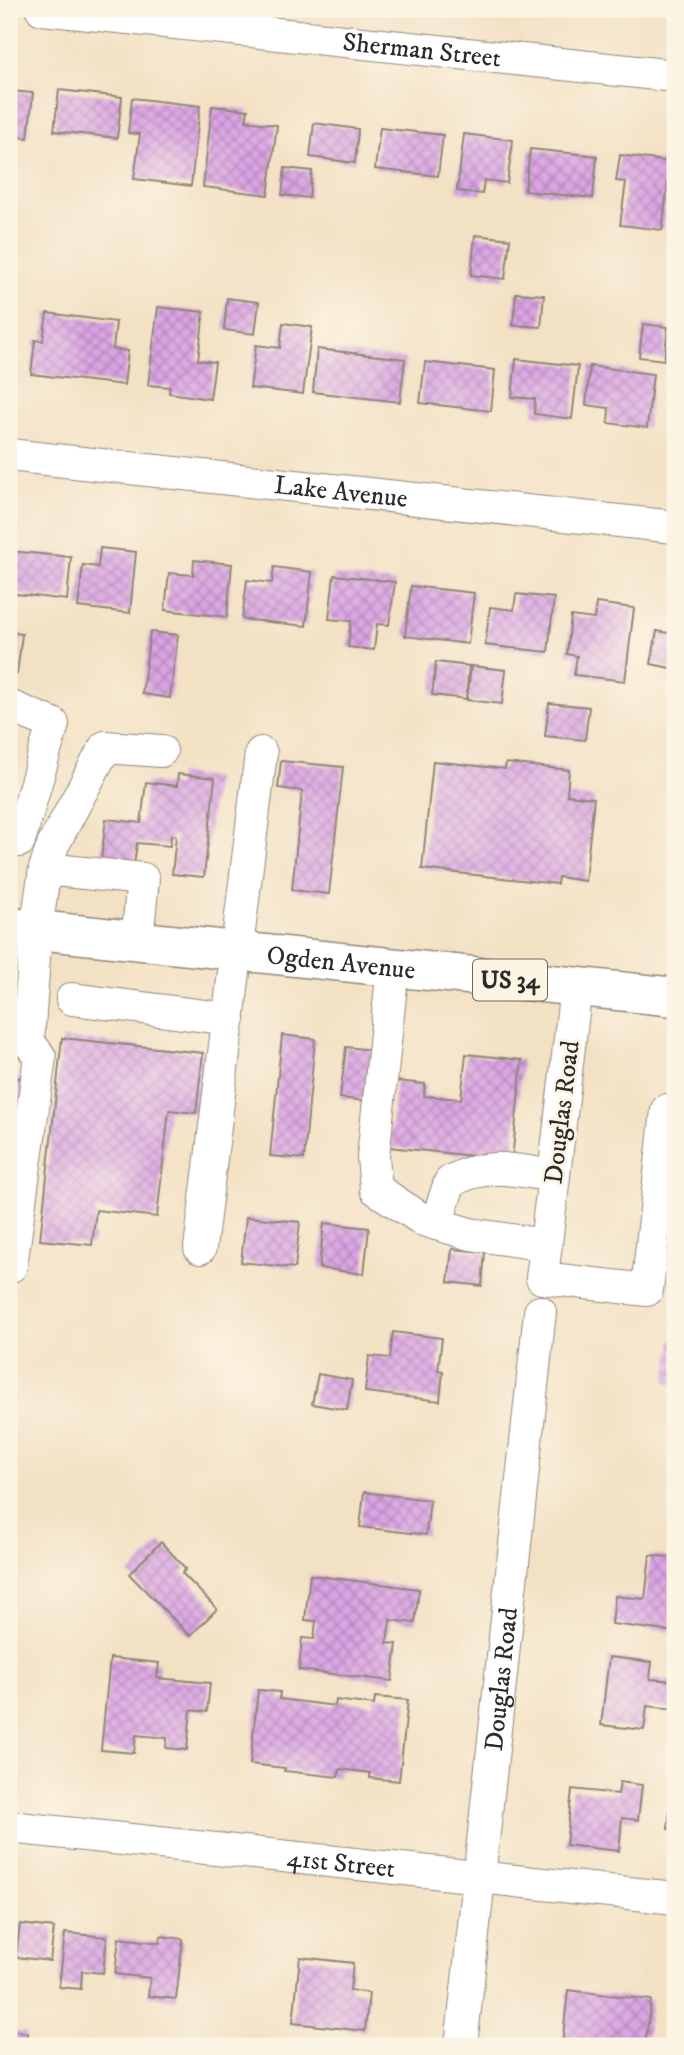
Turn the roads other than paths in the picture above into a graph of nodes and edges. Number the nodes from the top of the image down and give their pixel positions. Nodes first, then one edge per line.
1 (42, 9) edge
2 (675, 76) edge
3 (9, 455) edge
4 (675, 527) edge
5 (9, 706) edge
6 (161, 751) dead end
7 (261, 753) dead end
8 (14, 840) edge
9 (49, 857) junction
10 (22, 929) edge
11 (137, 941) junction
12 (238, 951) junction
13 (393, 967) junction
14 (576, 987) junction
15 (675, 997) edge
16 (72, 999) dead end
17 (229, 1019) junction
18 (19, 1040) edge
19 (675, 1111) edge
20 (554, 1176) junction
21 (436, 1224) junction
22 (546, 1245) junction
23 (200, 1248) dead end
24 (9, 1266) edge
25 (540, 1312) dead end
26 (9, 1827) edge
27 (479, 1877) junction
28 (675, 1898) edge
29 (461, 2046) edge

1 - 2 street, Sherman Street
3 - 4 street, Lake Avenue
5 - 8 street
6 - 9 street
7 - 12 street
8 - 9 street
9 - 10 street
9 - 11 street
10 - 11 main road, Ogden Avenue / US 34
10 - 18 street
11 - 12 main road, Ogden Avenue / US 34
12 - 13 main road, Ogden Avenue / US 34
12 - 17 street
13 - 14 main road, Ogden Avenue / US 34
13 - 21 street
14 - 15 main road, Ogden Avenue / US 34
14 - 20 street, Douglas Road
16 - 17 street
17 - 23 street
18 - 24 street
19 - 22 street, Douglas Road
20 - 21 street
20 - 22 street, Douglas Road
21 - 22 street
25 - 27 street, Douglas Road
26 - 27 street, 41st Street
27 - 28 street, 41st Street
27 - 29 street, Douglas Road

